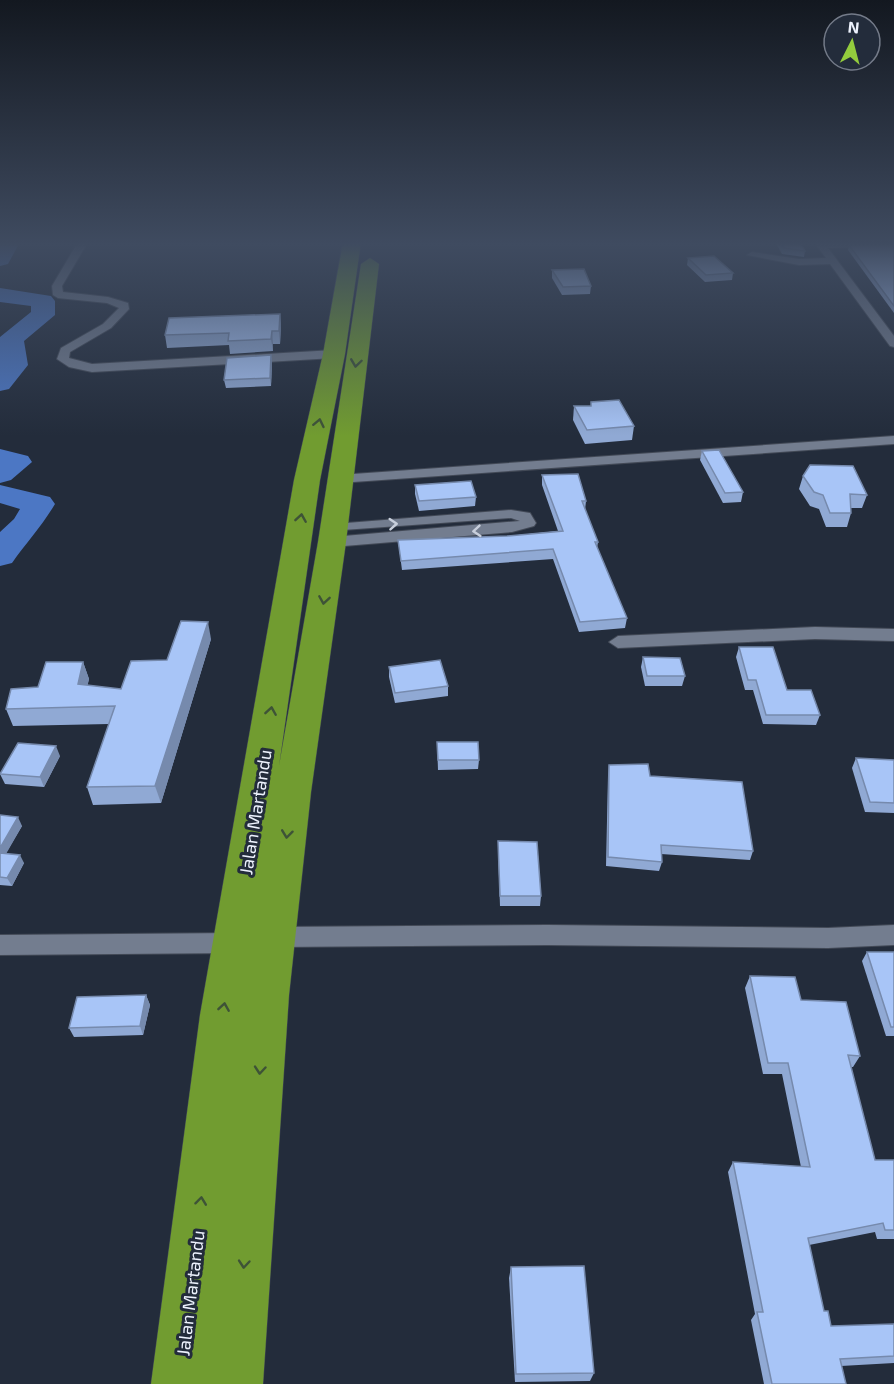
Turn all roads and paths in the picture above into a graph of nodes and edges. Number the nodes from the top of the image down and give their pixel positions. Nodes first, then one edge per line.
1 (124, 307) edge
2 (342, 307) edge
3 (364, 307) edge
4 (866, 307) edge
5 (894, 324) edge
6 (880, 325) junction
7 (894, 344) edge
8 (334, 354) junction
9 (894, 441) edge
10 (339, 480) junction
11 (333, 535) junction
12 (894, 635) edge
13 (618, 642) dead end
14 (276, 792) junction
15 (894, 935) edge
16 (274, 937) junction
17 (235, 943) junction
18 (0, 945) edge
19 (180, 1384) edge
20 (235, 1384) edge

1 - 8 street
2 - 8 highway, Jalan Martandu
3 -> 10 highway, Jalan Martandu
4 - 6 street
5 - 6 street
6 - 7 street
14 -> 8 highway, Jalan Martandu
9 - 10 street
10 - 11 highway, Jalan Martandu
11 -> 11 street
11 -> 14 highway, Jalan Martandu
12 - 13 street
14 -> 16 highway, Jalan Martandu
14 - 17 highway, Jalan Martandu
15 - 16 street
16 -> 20 highway, Jalan Martandu
17 - 18 street
19 -> 17 highway, Jalan Martandu

